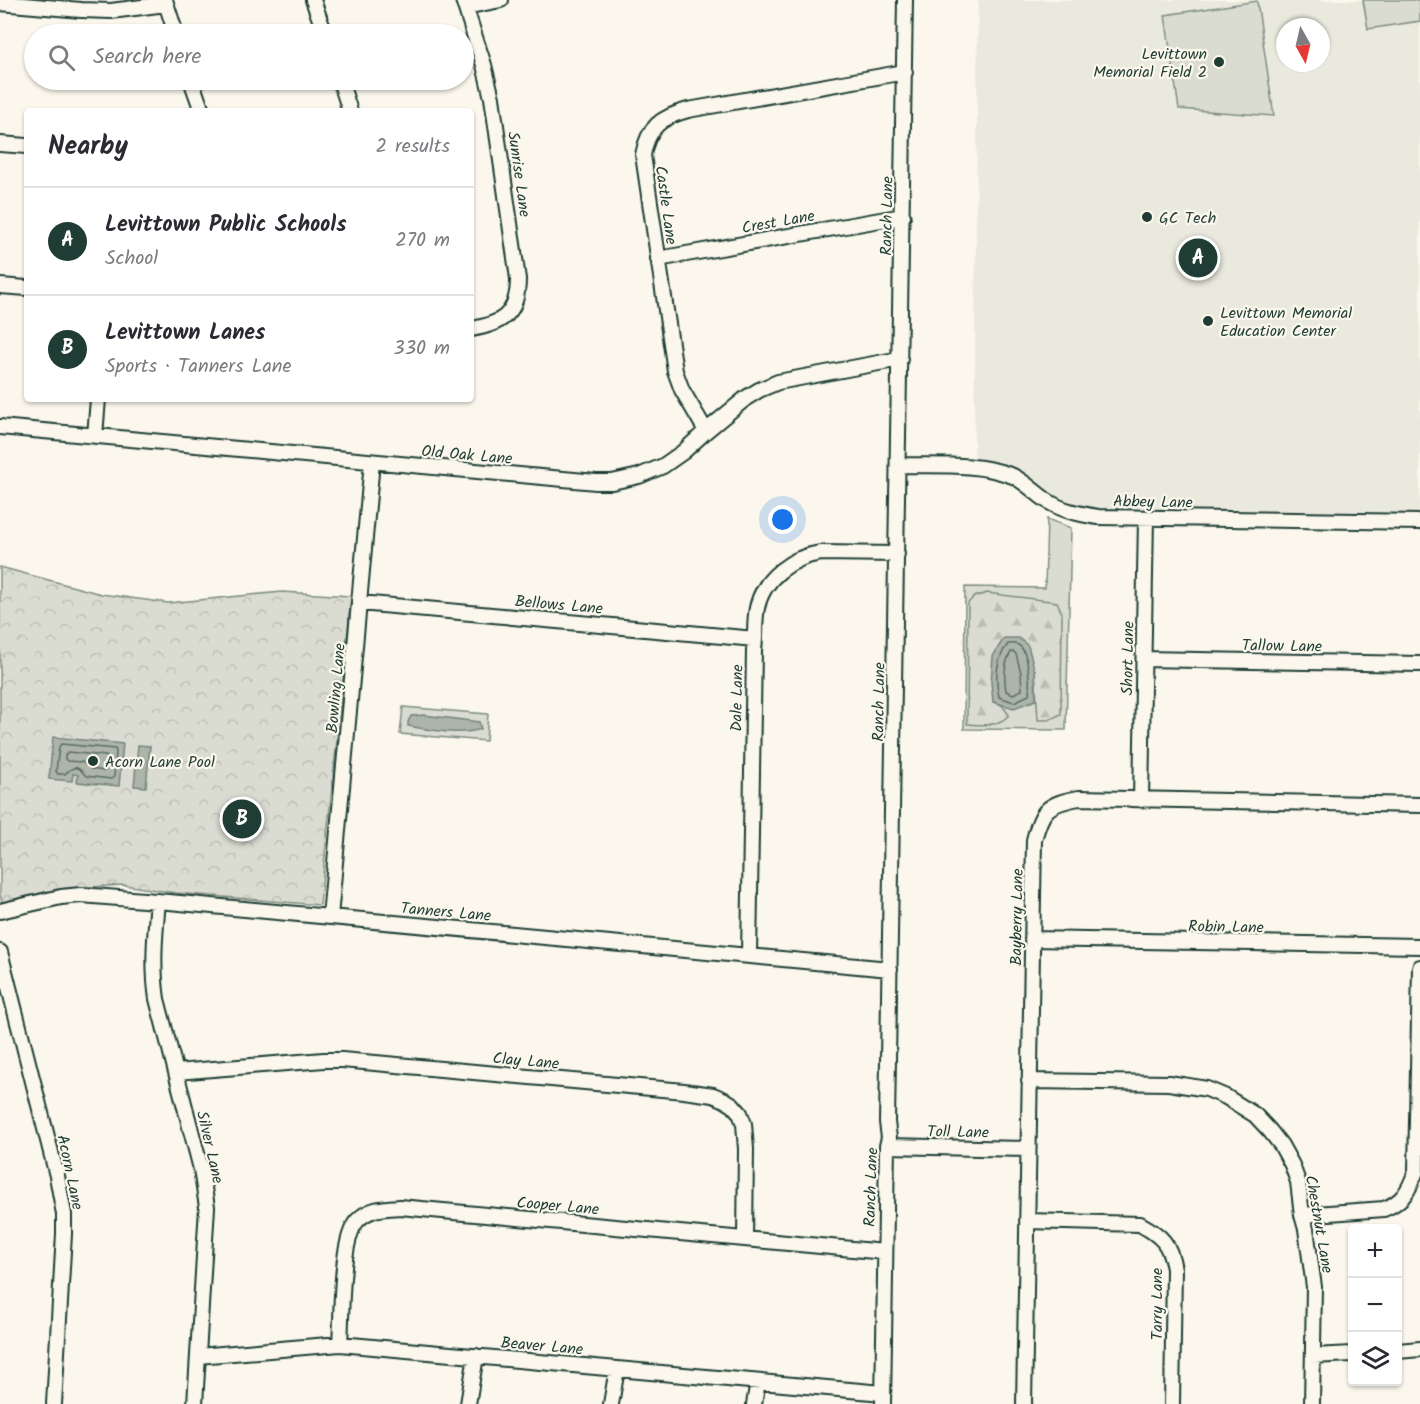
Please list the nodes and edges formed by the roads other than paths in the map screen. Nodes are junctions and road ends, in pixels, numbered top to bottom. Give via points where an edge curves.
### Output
1 (313, 0) edge
2 (501, 0) edge
3 (906, 0) edge
4 (165, 2) edge
5 (0, 3) edge
6 (464, 3) edge
7 (173, 24) edge
8 (321, 24) edge
9 (471, 24) edge
10 (474, 34) edge
11 (905, 72) junction
12 (195, 90) edge
13 (343, 90) edge
14 (201, 108) edge
15 (349, 108) edge
16 (0, 144) edge
17 (24, 146) edge
18 (903, 216) junction
19 (658, 259) junction
20 (0, 286) edge
21 (24, 288) edge
22 (474, 328) edge
23 (900, 359) junction
24 (98, 402) edge
25 (0, 427) edge
26 (706, 431) junction
27 (95, 436) junction
28 (372, 462) junction
29 (899, 465) junction
30 (1146, 518) junction
31 (1420, 522) edge
32 (897, 554) junction
33 (360, 603) junction
34 (755, 639) junction
35 (1144, 659) junction
36 (1420, 664) edge
37 (1141, 800) junction
38 (1420, 805) edge
39 (158, 901) junction
40 (0, 910) edge
41 (330, 917) junction
42 (1032, 939) junction
43 (1420, 946) edge
44 (0, 952) edge
45 (749, 955) junction
46 (1420, 967) edge
47 (890, 969) junction
48 (176, 1072) junction
49 (1029, 1081) junction
50 (887, 1146) junction
51 (1027, 1149) junction
52 (1302, 1215) junction
53 (1027, 1221) junction
54 (745, 1238) junction
55 (885, 1252) junction
56 (340, 1344) junction
57 (1420, 1349) edge
58 (1402, 1351) edge
59 (1348, 1354) edge
60 (198, 1356) junction
61 (476, 1356) junction
62 (1313, 1356) junction
63 (617, 1369) junction
64 (758, 1382) junction
65 (883, 1398) edge
66 (54, 1404) edge
67 (195, 1404) edge
68 (468, 1404) edge
69 (611, 1404) edge
70 (754, 1404) edge
71 (1024, 1404) edge
72 (1172, 1404) edge
73 (1312, 1404) edge

1 - 8 street
2 - 6 street
3 - 11 street, Ranch Lane
4 - 5 street via 111,11
4 - 7 street
6 - 9 street, Sunrise Lane
10 - 22 street, Sunrise Lane via 492,98 518,293 509,313 499,321
11 - 18 street, Ranch Lane
11 - 19 street, Castle Lane via 688,110 662,119 650,132 644,155
12 - 14 street
13 - 15 street
16 - 17 street
18 - 19 street, Crest Lane
18 - 23 street, Ranch Lane
19 - 26 street, Castle Lane via 675,370
20 - 21 street
23 - 26 street, Old Oak Lane via 778,382 746,398
23 - 29 street, Ranch Lane
24 - 27 street
25 - 27 street, Old Oak Lane
26 - 28 street, Old Oak Lane via 663,466 612,482
27 - 28 street, Old Oak Lane
28 - 33 street, Bowling Lane
29 - 30 street, Abbey Lane via 993,470 1015,477 1049,502 1073,513
29 - 32 street, Ranch Lane
30 - 31 street, Abbey Lane
30 - 35 street, Short Lane
32 - 34 street, Dale Lane via 821,553 792,562 775,575 762,594
32 - 47 street, Ranch Lane
33 - 34 street, Bellows Lane
33 - 41 street, Bowling Lane
34 - 45 street, Dale Lane
35 - 36 street, Tallow Lane
35 - 37 street, Short Lane
37 - 38 street, Bayberry Lane
37 - 42 street, Bayberry Lane via 1079,798 1059,802 1047,810 1034,840
39 - 40 street, Tanners Lane via 61,897
39 - 41 street, Tanners Lane
39 - 48 street, Silver Lane via 154,981
41 - 45 street, Tanners Lane
42 - 43 street, Robin Lane
42 - 49 street, Bayberry Lane
44 - 66 street, Acorn Lane via 64,1214
45 - 47 street, Tanners Lane
46 - 52 street via 1416,1170 1412,1183 1395,1205 1384,1209
47 - 50 street, Ranch Lane
48 - 54 street, Clay Lane via 342,1060 712,1095 733,1105 744,1124
48 - 60 street, Silver Lane via 207,1207
49 - 51 street, Bayberry Lane
49 - 52 street, Chestnut Lane via 1169,1083 1226,1096 1255,1115 1281,1145 1298,1182
50 - 51 street, Toll Lane
50 - 55 street, Ranch Lane
51 - 53 street, Bayberry Lane
52 - 62 street, Chestnut Lane via 1314,1287
53 - 71 street, Bayberry Lane
53 - 72 street, Tarry Lane via 1140,1224 1156,1233 1168,1248 1174,1269
54 - 55 street, Cooper Lane
54 - 56 street, Cooper Lane via 379,1208 357,1222 348,1239
55 - 65 street, Ranch Lane
56 - 60 street, Beaver Lane
56 - 61 street, Beaver Lane
57 - 58 street
59 - 62 street
60 - 67 street, Silver Lane
61 - 63 street, Beaver Lane
61 - 68 street
62 - 73 street, Chestnut Lane
63 - 64 street, Beaver Lane
63 - 69 street
64 - 65 street, Beaver Lane
64 - 70 street

